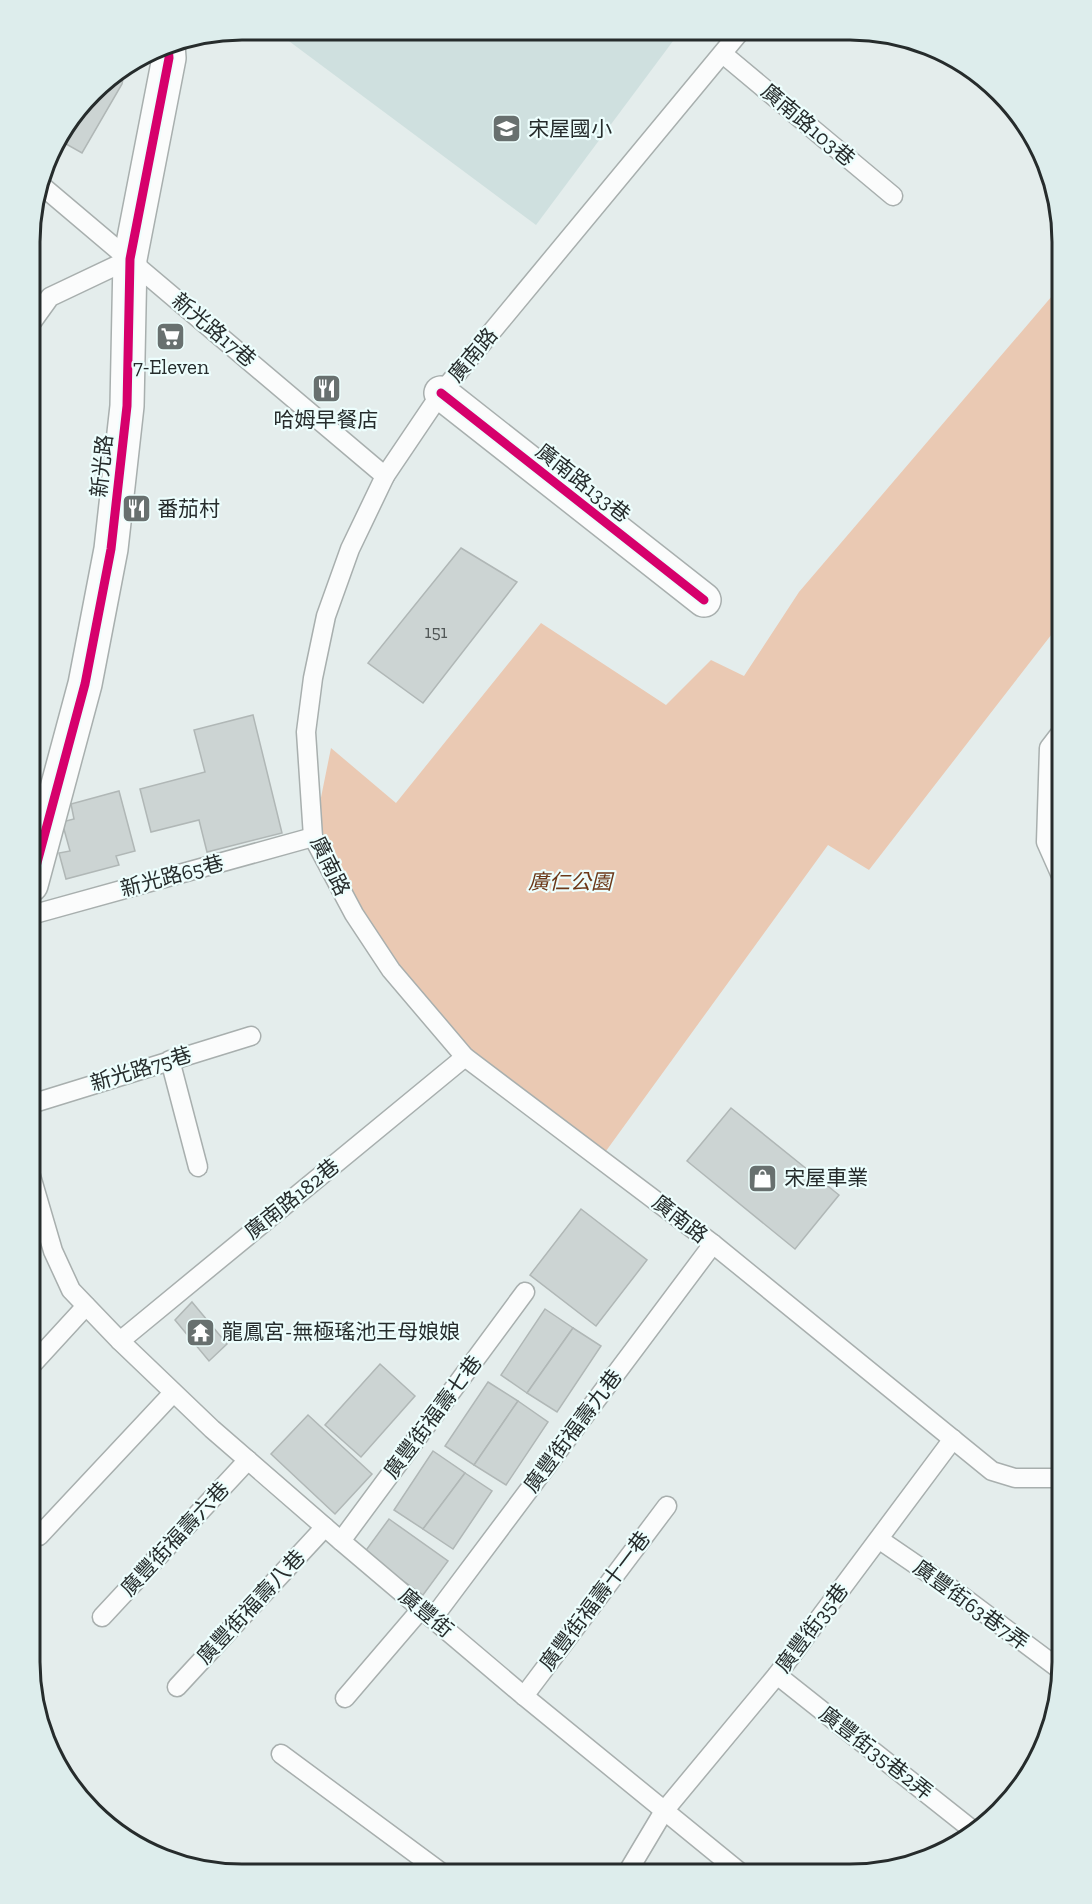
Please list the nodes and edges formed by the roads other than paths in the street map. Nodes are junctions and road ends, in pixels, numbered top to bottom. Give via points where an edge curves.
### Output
1 (734, 40) edge
2 (723, 54) junction
3 (169, 55) edge
4 (47, 190) edge
5 (893, 196) dead end
6 (130, 259) junction
7 (40, 311) edge
8 (441, 393) junction
9 (386, 476) junction
10 (704, 600) dead end
11 (1052, 745) edge
12 (313, 837) junction
13 (40, 852) edge
14 (1052, 855) edge
15 (40, 913) edge
16 (251, 1036) dead end
17 (465, 1057) junction
18 (170, 1060) junction
19 (40, 1101) edge
20 (198, 1167) dead end
21 (40, 1207) edge
22 (713, 1244) junction
23 (525, 1292) dead end
24 (86, 1306) junction
25 (120, 1341) junction
26 (40, 1356) edge
27 (173, 1393) junction
28 (953, 1439) junction
29 (248, 1460) junction
30 (1051, 1478) edge
31 (667, 1506) dead end
32 (325, 1527) junction
33 (40, 1535) edge
34 (880, 1540) junction
35 (341, 1541) junction
36 (427, 1613) junction
37 (102, 1617) dead end
38 (1051, 1663) edge
39 (777, 1675) junction
40 (177, 1687) dead end
41 (524, 1696) junction
42 (345, 1698) dead end
43 (281, 1754) dead end
44 (664, 1811) junction
45 (967, 1825) edge
46 (430, 1864) edge
47 (632, 1864) edge
48 (730, 1864) edge

1 - 2 lane, 廣南路
2 - 5 lane, 廣南路103巷
2 - 8 lane, 廣南路
3 - 6 street, 新光路
4 - 6 lane, 新光路17巷
6 - 7 lane via 50,297
6 - 9 lane, 新光路17巷
6 - 13 street, 新光路 via 127,406 111,549 85,684
8 - 9 lane, 廣南路
8 - 10 street, 廣南路133巷
9 - 12 lane, 廣南路 via 346,560 326,616 313,678 306,732
11 - 14 lane via 1046,842
12 - 15 lane, 新光路65巷
12 - 17 lane, 廣南路 via 354,914 391,969
16 - 18 lane, 新光路75巷
17 - 22 lane, 廣南路
17 - 25 lane, 廣南路182巷
18 - 19 lane, 新光路75巷
18 - 20 lane
21 - 24 lane, 廣豐街 via 53,1251 71,1290
22 - 28 lane, 廣南路
22 - 36 lane, 廣豐街福壽九巷
23 - 35 lane, 廣豐街福壽七巷
24 - 25 lane, 廣豐街
24 - 26 lane
25 - 27 lane, 廣豐街
27 - 29 lane, 廣豐街
27 - 33 lane
28 - 30 lane, 廣南路 via 992,1471 1015,1478
28 - 34 lane, 廣豐街35巷
29 - 32 lane, 廣豐街
29 - 37 lane, 廣豐街福壽六巷
31 - 41 lane, 廣豐街福壽十一巷
32 - 35 lane, 廣豐街
32 - 40 lane, 廣豐街福壽八巷
34 - 38 lane, 廣豐街63巷7弄
34 - 39 lane, 廣豐街35巷
35 - 36 lane, 廣豐街
36 - 41 lane, 廣豐街
36 - 42 lane, 廣豐街福壽九巷
39 - 44 lane, 廣豐街35巷
39 - 45 lane, 廣豐街35巷2弄
41 - 44 lane, 廣豐街
43 - 46 lane
44 - 47 lane, 廣豐街35巷
44 - 48 lane, 廣豐街

